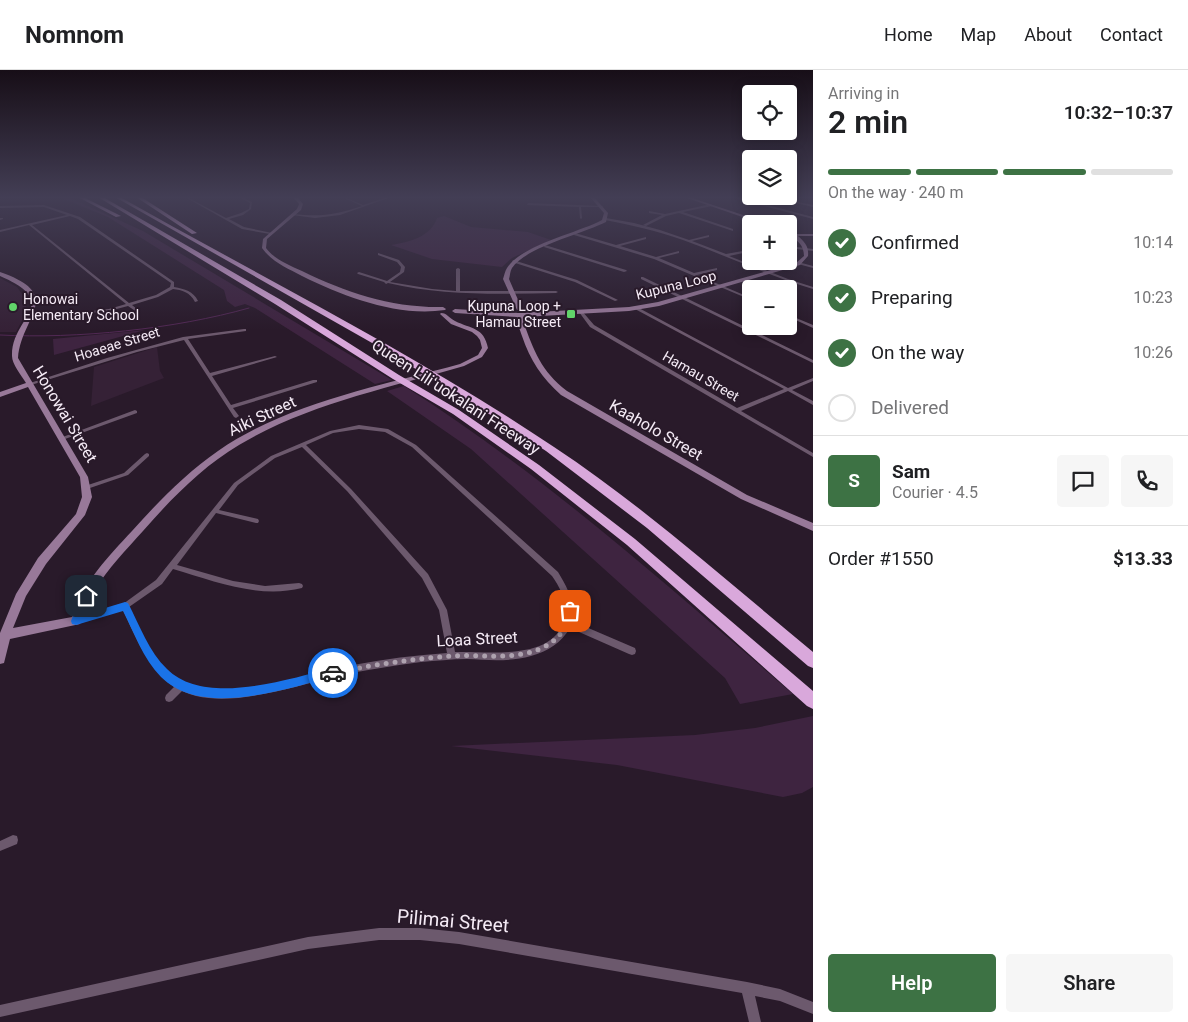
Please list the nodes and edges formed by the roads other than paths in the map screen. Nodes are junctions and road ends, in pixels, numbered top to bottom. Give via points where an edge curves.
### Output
1 (51, 241) edge
2 (114, 241) edge
3 (165, 241) edge
4 (175, 241) edge
5 (195, 241) edge
6 (206, 241) edge
7 (265, 241) edge
8 (556, 241) edge
9 (600, 241) edge
10 (633, 241) edge
11 (690, 241) edge
12 (799, 241) edge
13 (545, 246) junction
14 (616, 246) junction
15 (797, 248) edge
16 (810, 250) edge
17 (678, 252) dead end
18 (742, 252) edge
19 (379, 254) dead end
20 (727, 256) junction
21 (655, 258) junction
22 (514, 261) junction
23 (799, 263) junction
24 (813, 267) edge
25 (458, 269) dead end
26 (716, 269) dead end
27 (625, 271) dead end
28 (770, 273) junction
29 (0, 274) edge
30 (359, 274) dead end
31 (695, 274) junction
32 (254, 275) junction
33 (642, 278) dead end
34 (386, 283) junction
35 (248, 285) junction
36 (722, 286) junction
37 (172, 288) junction
38 (813, 288) edge
39 (556, 292) dead end
40 (458, 293) junction
41 (510, 294) junction
42 (742, 295) edge
43 (681, 298) junction
44 (616, 300) dead end
45 (196, 301) dead end
46 (129, 304) junction
47 (636, 308) junction
48 (137, 311) dead end
49 (581, 312) junction
50 (517, 313) junction
51 (448, 314) junction
52 (31, 319) junction
53 (797, 320) edge
54 (813, 327) edge
55 (244, 330) dead end
56 (185, 338) junction
57 (275, 357) dead end
58 (813, 362) edge
59 (209, 374) junction
60 (813, 379) edge
61 (315, 381) dead end
62 (29, 384) junction
63 (787, 390) junction
64 (0, 395) edge
65 (813, 404) edge
66 (230, 407) junction
67 (738, 410) junction
68 (135, 412) dead end
69 (236, 416) dead end
70 (63, 438) junction
71 (302, 444) junction
72 (147, 455) dead end
73 (813, 455) edge
74 (87, 487) junction
75 (216, 510) junction
76 (256, 520) dead end
77 (813, 527) edge
78 (172, 566) junction
79 (299, 586) dead end
80 (125, 606) junction
81 (76, 621) junction
82 (567, 623) junction
83 (2, 635) edge
84 (632, 651) dead end
85 (452, 656) junction
86 (0, 659) edge
87 (813, 660) edge
88 (181, 686) junction
89 (168, 698) dead end
90 (813, 701) edge
91 (13, 840) dead end
92 (0, 846) edge
93 (747, 988) junction
94 (813, 1008) edge
95 (0, 1011) edge
96 (755, 1022) edge

1 - 46 street
2 - 37 street via 166,277 173,283
3 - 35 highway
4 - 35 highway, Queen Liliʻuokalani Freeway
5 - 32 highway, Queen Liliʻuokalani Freeway
6 - 32 highway
7 - 51 street, Kupuna Loop via 264,248 277,261 330,287 358,298
8 - 13 street
9 - 14 street
10 - 14 street
11 - 20 street
12 - 16 street
13 - 22 street
13 - 27 street
14 - 21 street
15 - 16 street
16 - 23 street
17 - 21 street
18 - 20 street
19 - 34 street via 398,261 403,267 402,272
20 - 28 street
21 - 31 street
22 - 41 street, Kaaholo Street via 506,274
22 - 44 street via 576,281
23 - 24 street
23 - 28 street, Kupuna Loop
25 - 40 street
26 - 31 street
28 - 36 street, Kupuna Loop
28 - 38 street
29 - 52 street, Honowai Street via 19,282 30,292 34,306
30 - 34 street
31 - 36 street
32 - 87 highway, Queen Liliʻuokalani Freeway via 441,380 551,450 636,512
33 - 43 street
34 - 40 street
35 - 90 highway, Queen Liliʻuokalani Freeway via 456,412 535,467 631,542
36 - 42 street
36 - 43 street, Kupuna Loop
37 - 45 street via 187,291
37 - 46 street
39 - 41 street
40 - 41 street
41 - 50 street, Kaaholo Street
43 - 47 street, Kupuna Loop
43 - 58 street
46 - 48 street
46 - 52 street via 101,311
47 - 49 street, Kupuna Loop
47 - 63 street
49 - 50 street, Kupuna Loop
49 - 67 street, Hamau Street via 592,326
50 - 51 street, Kupuna Loop
50 - 77 street, Kaaholo Street via 540,370 564,392 744,497
51 - 81 street, Aiki Street via 482,337 485,348 480,356 462,365 290,417 235,444 174,490 93,583
52 - 62 street, Honowai Street via 18,341 15,358
53 - 54 street
55 - 56 street, Hoaeae Street
56 - 59 street
56 - 62 street, Hoaeae Street
57 - 59 street
59 - 66 street
60 - 63 street
61 - 66 street
62 - 64 street, Hoaeae Street
62 - 70 street, Honowai Street
63 - 65 street
63 - 67 street
66 - 69 street
67 - 73 street, Hamau Street
68 - 70 street
70 - 74 street, Honowai Street
71 - 75 street via 250,472
71 - 82 street via 332,432 374,425 398,435 555,574 568,597 570,611
71 - 85 street via 349,490 425,576 444,610
72 - 74 street via 126,474
74 - 83 street, Honowai Street via 80,515 31,577
75 - 76 street
75 - 78 street
78 - 79 street via 233,584 264,589
78 - 80 street via 159,582
80 - 81 street
80 - 88 street, Loaa Street via 150,656
81 - 83 street
82 - 84 street
82 - 85 street, Loaa Street via 563,633 554,641 531,652
83 - 86 street, Honowai Street
85 - 88 street, Loaa Street via 359,668 227,695
88 - 89 street
91 - 92 street
93 - 94 street, Pilimai Street via 780,994
93 - 95 street, Pilimai Street via 487,942 420,934 379,934 308,943
93 - 96 street

